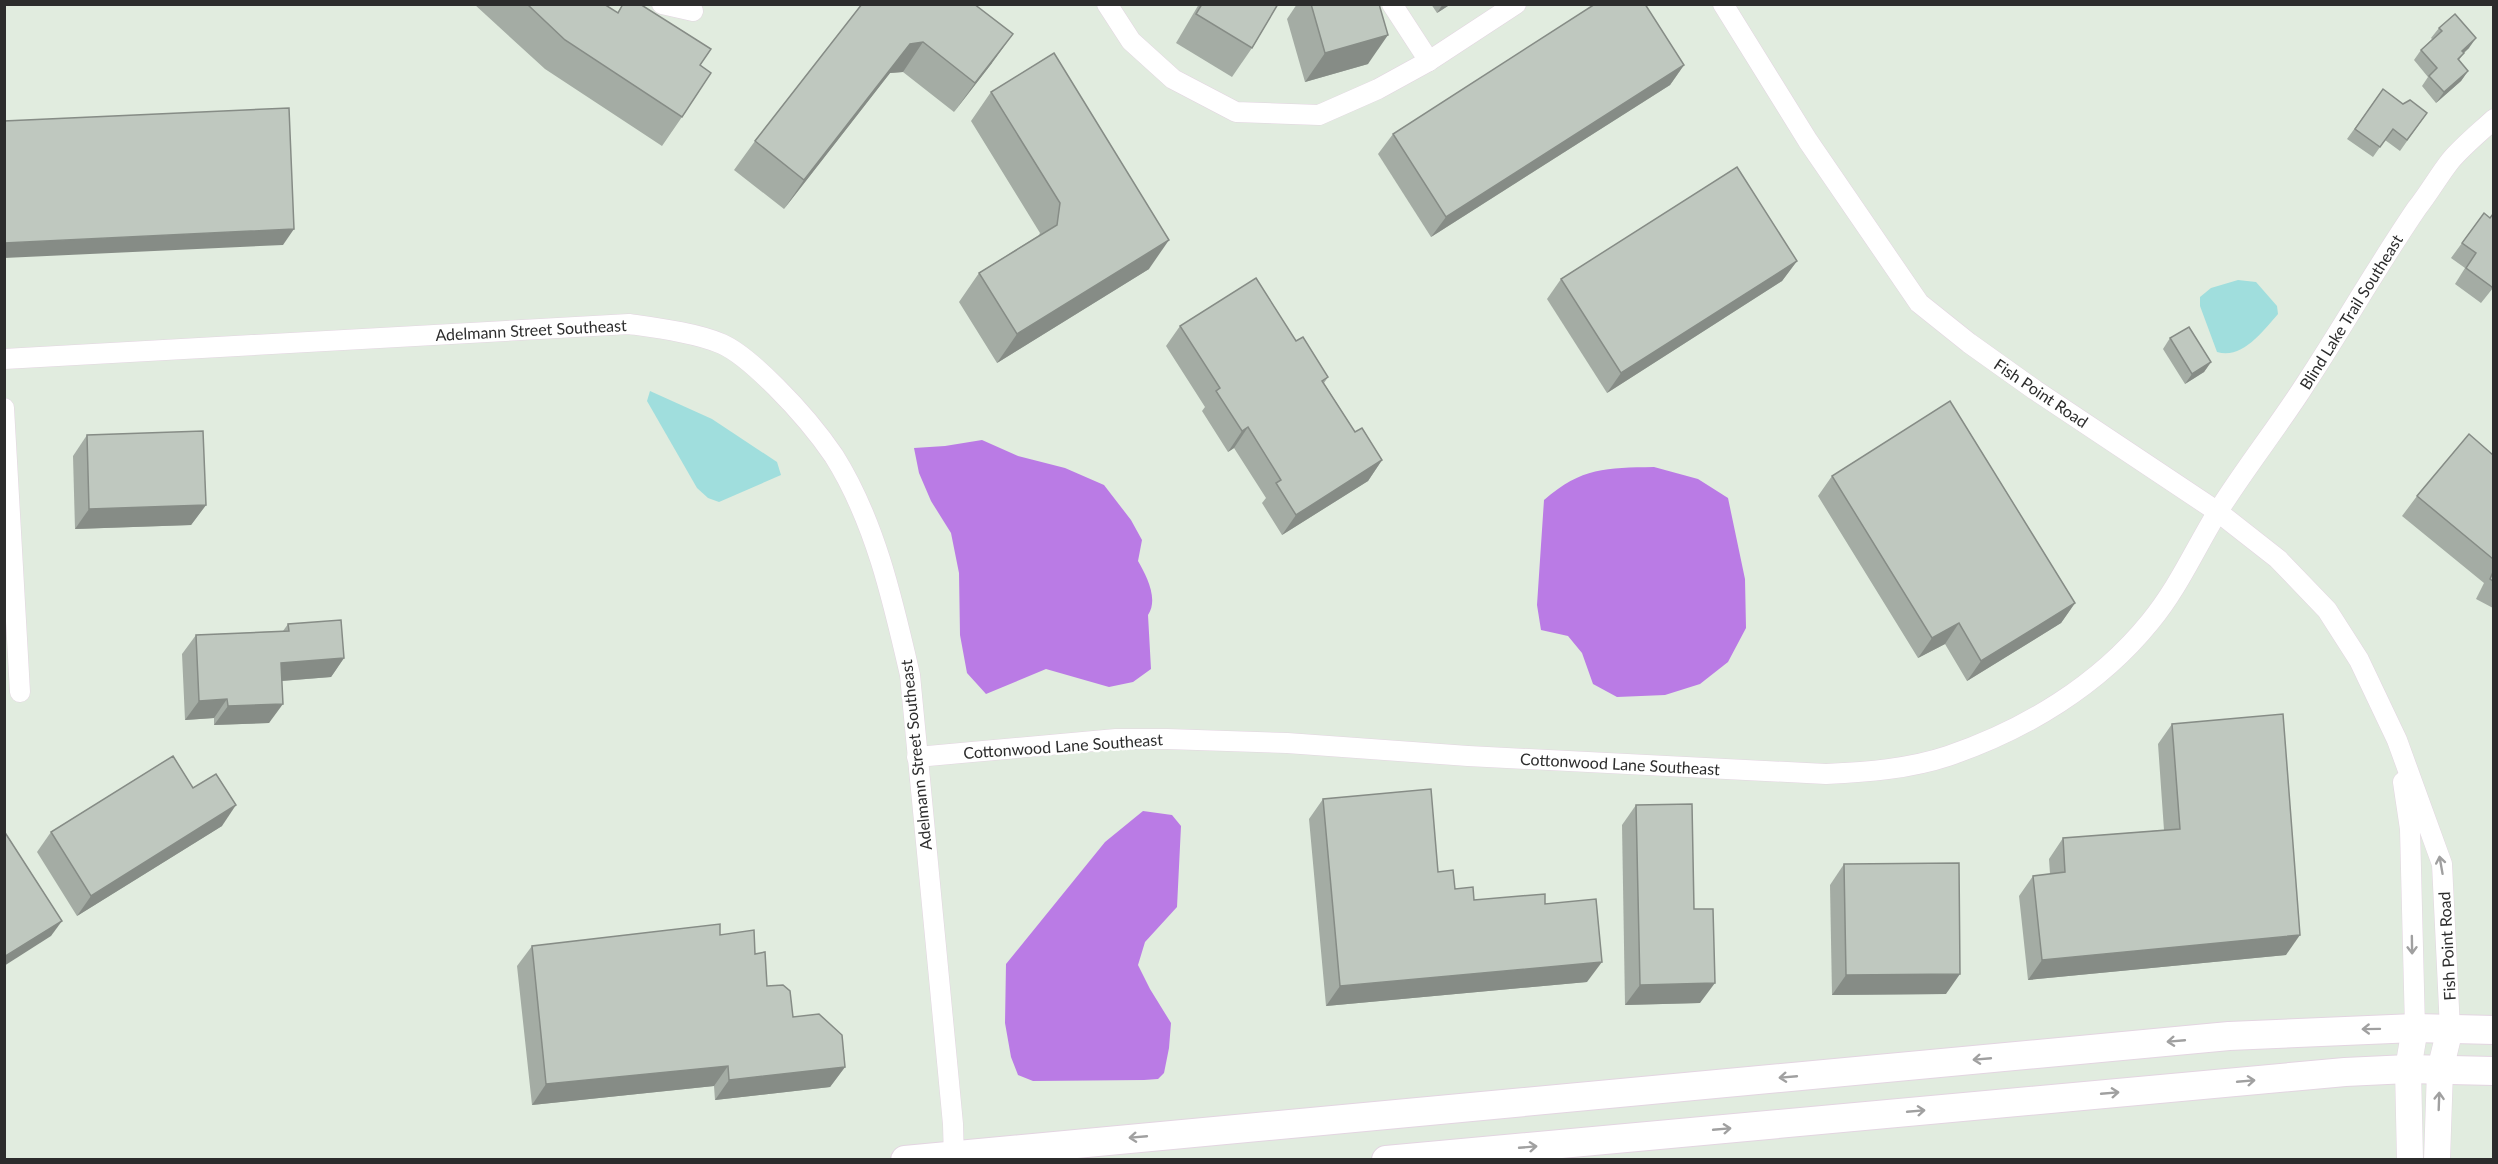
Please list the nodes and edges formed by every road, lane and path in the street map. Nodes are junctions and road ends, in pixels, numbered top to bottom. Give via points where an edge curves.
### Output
1 (662, 4) edge
2 (1107, 4) edge
3 (1392, 4) edge
4 (1516, 4) edge
5 (1723, 4) edge
6 (693, 11) dead end
7 (1430, 61) junction
8 (2493, 119) edge
9 (4, 359) edge
10 (4, 408) edge
11 (2218, 512) junction
12 (20, 692) dead end
13 (2397, 740) junction
14 (917, 757) junction
15 (2415, 1028) junction
16 (2450, 1029) junction
17 (2493, 1030) edge
18 (2408, 1069) junction
19 (2440, 1070) junction
20 (2493, 1071) edge
21 (954, 1157) edge
22 (905, 1160) edge
23 (1386, 1160) edge
24 (2410, 1160) edge
25 (2438, 1160) edge

1 - 6 street
2 - 7 street via 1131,41 1173,79 1236,112 1319,115
3 - 7 street
4 - 7 street
5 - 11 street, Fish Point Road via 1808,141 1919,303 2025,383
8 - 11 street, Blind Lake Trail Southeast via 2451,160
9 - 14 street, Adelmann Street Southeast via 629,324 723,344 761,373 803,414 835,457 859,503 895,611 910,675
10 - 12 street
11 - 13 street, Fish Point Road via 2278,559 2327,610 2359,660
11 - 14 street, Cottonwood Lane Southeast via 2177,585 2151,622 2120,655 2036,718 1947,756 1914,764 1826,774 1167,739 1116,739
13 -> 15 street, Fish Point Road via 2410,829
16 -> 13 street, Fish Point Road via 2442,864
14 - 21 street, Adelmann Street Southeast
15 - 16 main road
15 - 18 street, Fish Point Road
15 -> 21 main road via 2229,1036
16 - 17 main road
16 - 19 street, Fish Point Road
18 - 19 main road
23 -> 18 main road
18 - 24 street, Fish Point Road
19 - 20 main road
25 -> 19 street, Fish Point Road
21 - 22 main road

